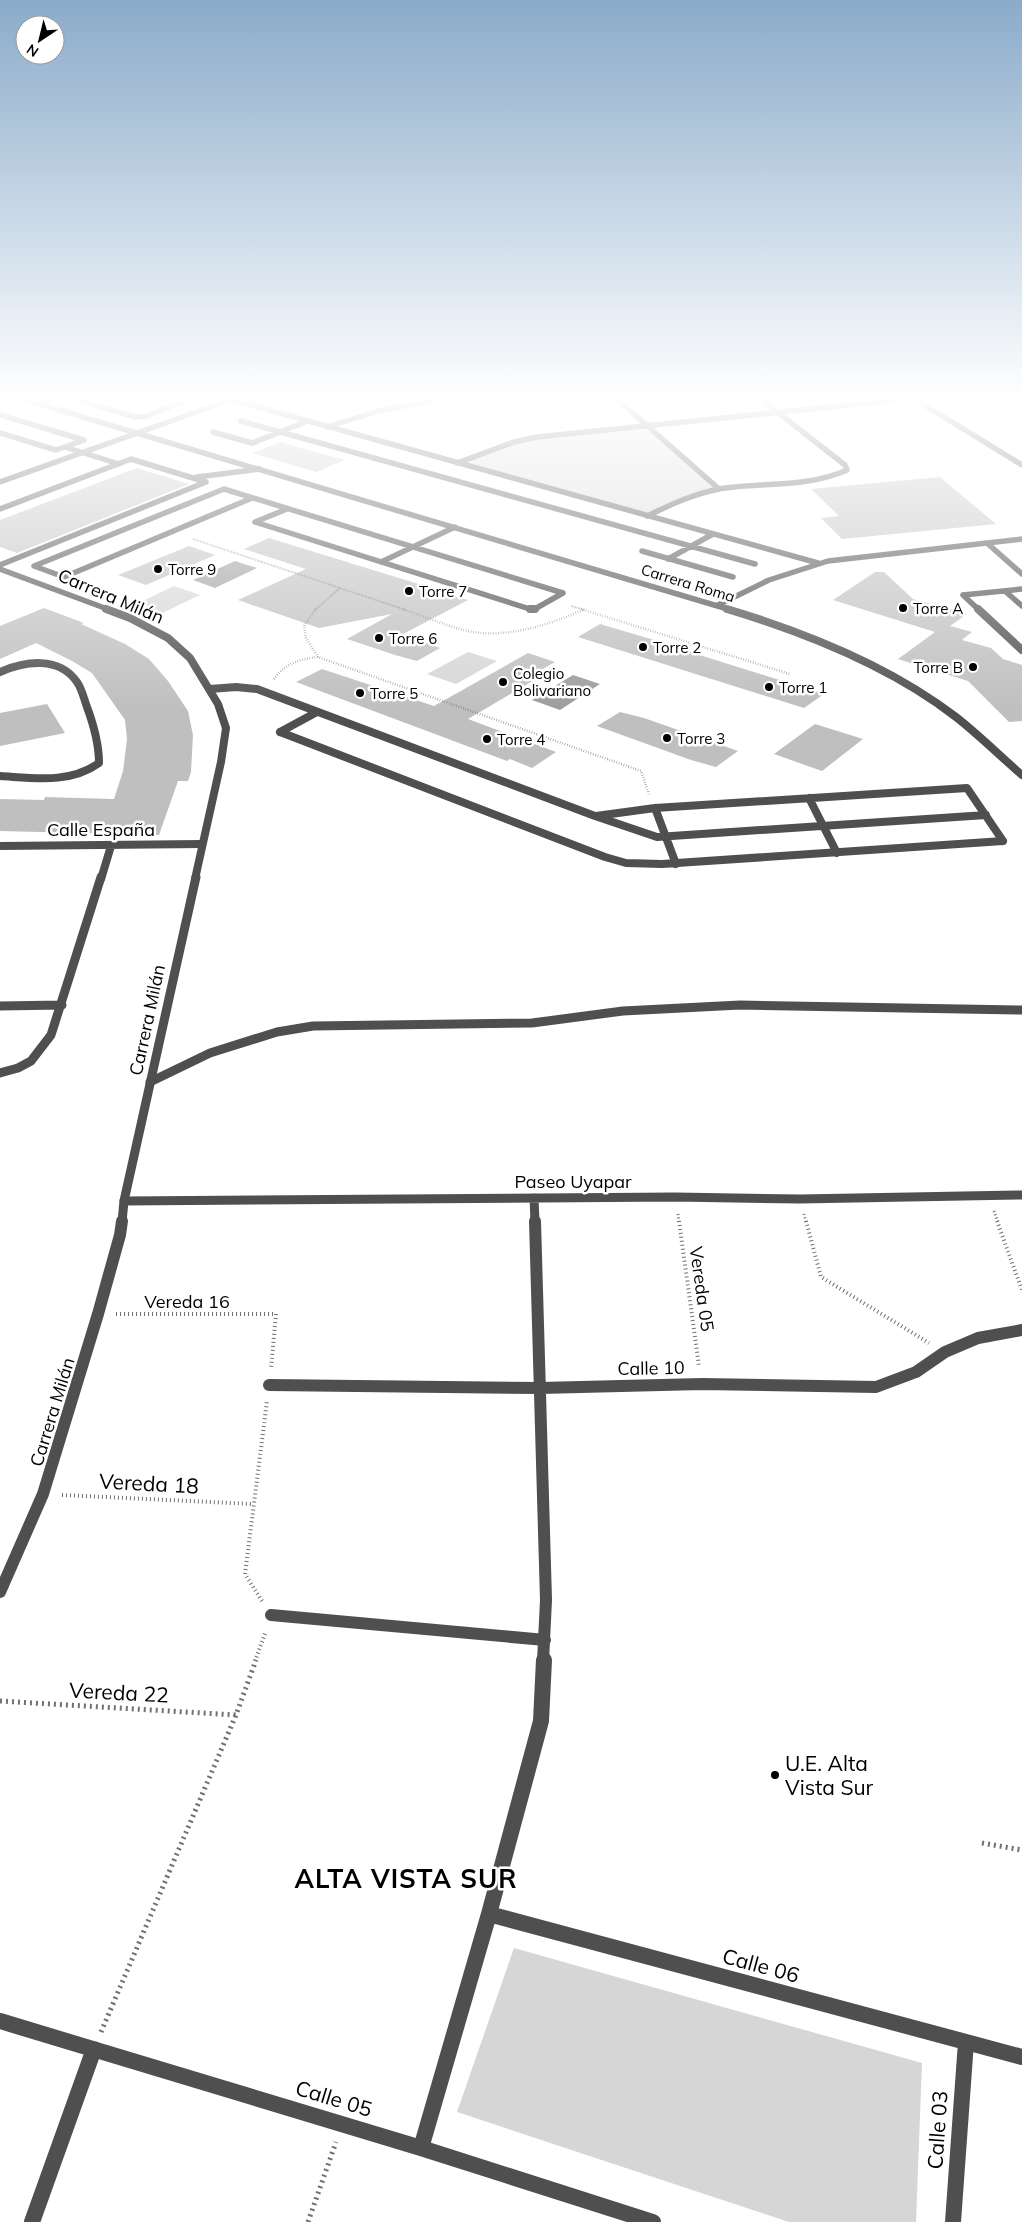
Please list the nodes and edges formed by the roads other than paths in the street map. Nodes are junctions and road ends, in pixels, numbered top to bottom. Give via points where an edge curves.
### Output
1 (152, 504) edge
2 (188, 504) edge
3 (238, 504) edge
4 (272, 504) edge
5 (377, 504) edge
6 (538, 504) edge
7 (603, 504) edge
8 (672, 504) edge
9 (287, 508) junction
10 (647, 516) junction
11 (455, 527) junction
12 (713, 534) junction
13 (1022, 540) edge
14 (987, 543) junction
15 (691, 546) junction
16 (412, 547) junction
17 (642, 552) dead end
18 (0, 557) edge
19 (668, 559) junction
20 (10, 561) junction
21 (381, 562) junction
22 (818, 563) junction
23 (755, 564) dead end
24 (0, 565) edge
25 (0, 569) edge
26 (1022, 574) edge
27 (733, 577) dead end
28 (1022, 589) edge
29 (1005, 591) junction
30 (718, 605) junction
31 (1022, 606) edge
32 (1022, 650) edge
33 (0, 672) edge
34 (210, 690) junction
35 (317, 712) junction
36 (1022, 775) edge
37 (0, 776) edge
38 (809, 798) junction
39 (655, 808) junction
40 (986, 815) junction
41 (595, 816) junction
42 (823, 826) junction
43 (666, 836) junction
44 (202, 844) junction
45 (0, 846) edge
46 (111, 846) junction
47 (837, 853) junction
48 (676, 864) junction
49 (62, 1005) junction
50 (0, 1006) edge
51 (1022, 1010) edge
52 (0, 1073) edge
53 (150, 1082) junction
54 (1022, 1195) edge
55 (534, 1198) junction
56 (124, 1202) junction
57 (1022, 1330) edge
58 (269, 1385) road end
59 (540, 1388) junction
60 (0, 1592) edge
61 (271, 1615) road end
62 (545, 1640) junction
63 (490, 1914) junction
64 (0, 2021) edge
65 (966, 2042) junction
66 (94, 2049) junction
67 (1022, 2057) edge
68 (421, 2148) junction
69 (32, 2222) edge
70 (653, 2222) edge
71 (953, 2222) edge

1 - 20 street
2 - 3 street via 34,566 64,577
4 - 9 street
5 - 11 street, Carrera Roma
6 - 15 street
7 - 10 street
8 - 10 street
9 - 16 street
9 - 21 street via 255,522
10 - 12 street
11 - 16 street
11 - 30 street, Carrera Roma
12 - 15 street
12 - 22 street
13 - 14 street
14 - 22 street
14 - 26 street
15 - 19 street
15 - 23 street
16 - 21 street
16 - 21 street via 563,593 533,610
17 - 19 street
18 - 20 street
19 - 27 street
20 - 24 street
22 - 30 street via 769,580
25 - 34 street, Carrera Milán via 130,618 168,638 190,658
28 - 29 street
29 - 31 street
29 - 32 street via 963,595
30 - 36 street, Carrera Roma via 832,647 898,680 956,717
33 - 37 street via 12,666 37,662 62,667 70,674 78,683 98,737 99,762 89,770 65,776
34 - 35 street via 243,687 266,692
34 - 44 street, Carrera Milán via 226,728
35 - 41 street
35 - 48 street via 280,732 616,861
38 - 39 street
38 - 40 street via 967,788
38 - 42 street
39 - 41 street
39 - 43 street
40 - 42 street
40 - 47 street via 1003,841
41 - 43 street via 645,834
42 - 43 street
42 - 47 street
43 - 48 street
44 - 46 street, Calle España
44 - 53 street, Carrera Milán
45 - 46 street, Calle España
46 - 49 street
47 - 48 street
49 - 50 street
49 - 52 street via 40,1054 24,1065
51 - 53 street via 740,1006 623,1011 532,1023 313,1026 277,1032 210,1053
53 - 56 street, Carrera Milán
54 - 55 street, Paseo Uyapar via 800,1199
55 - 56 street, Paseo Uyapar
55 - 59 street
56 - 60 street, Carrera Milán via 120,1235 43,1494
57 - 59 street, Calle 10 via 978,1338 944,1352 916,1372 876,1387 702,1384
58 - 59 street, Calle 10
59 - 62 street
61 - 62 street
62 - 63 street via 541,1722
63 - 65 street, Calle 06
63 - 68 street
64 - 66 street, Calle 05
65 - 67 street, Calle 06
65 - 71 street, Calle 03
66 - 68 street, Calle 05
66 - 69 street
68 - 70 street, Calle 05

